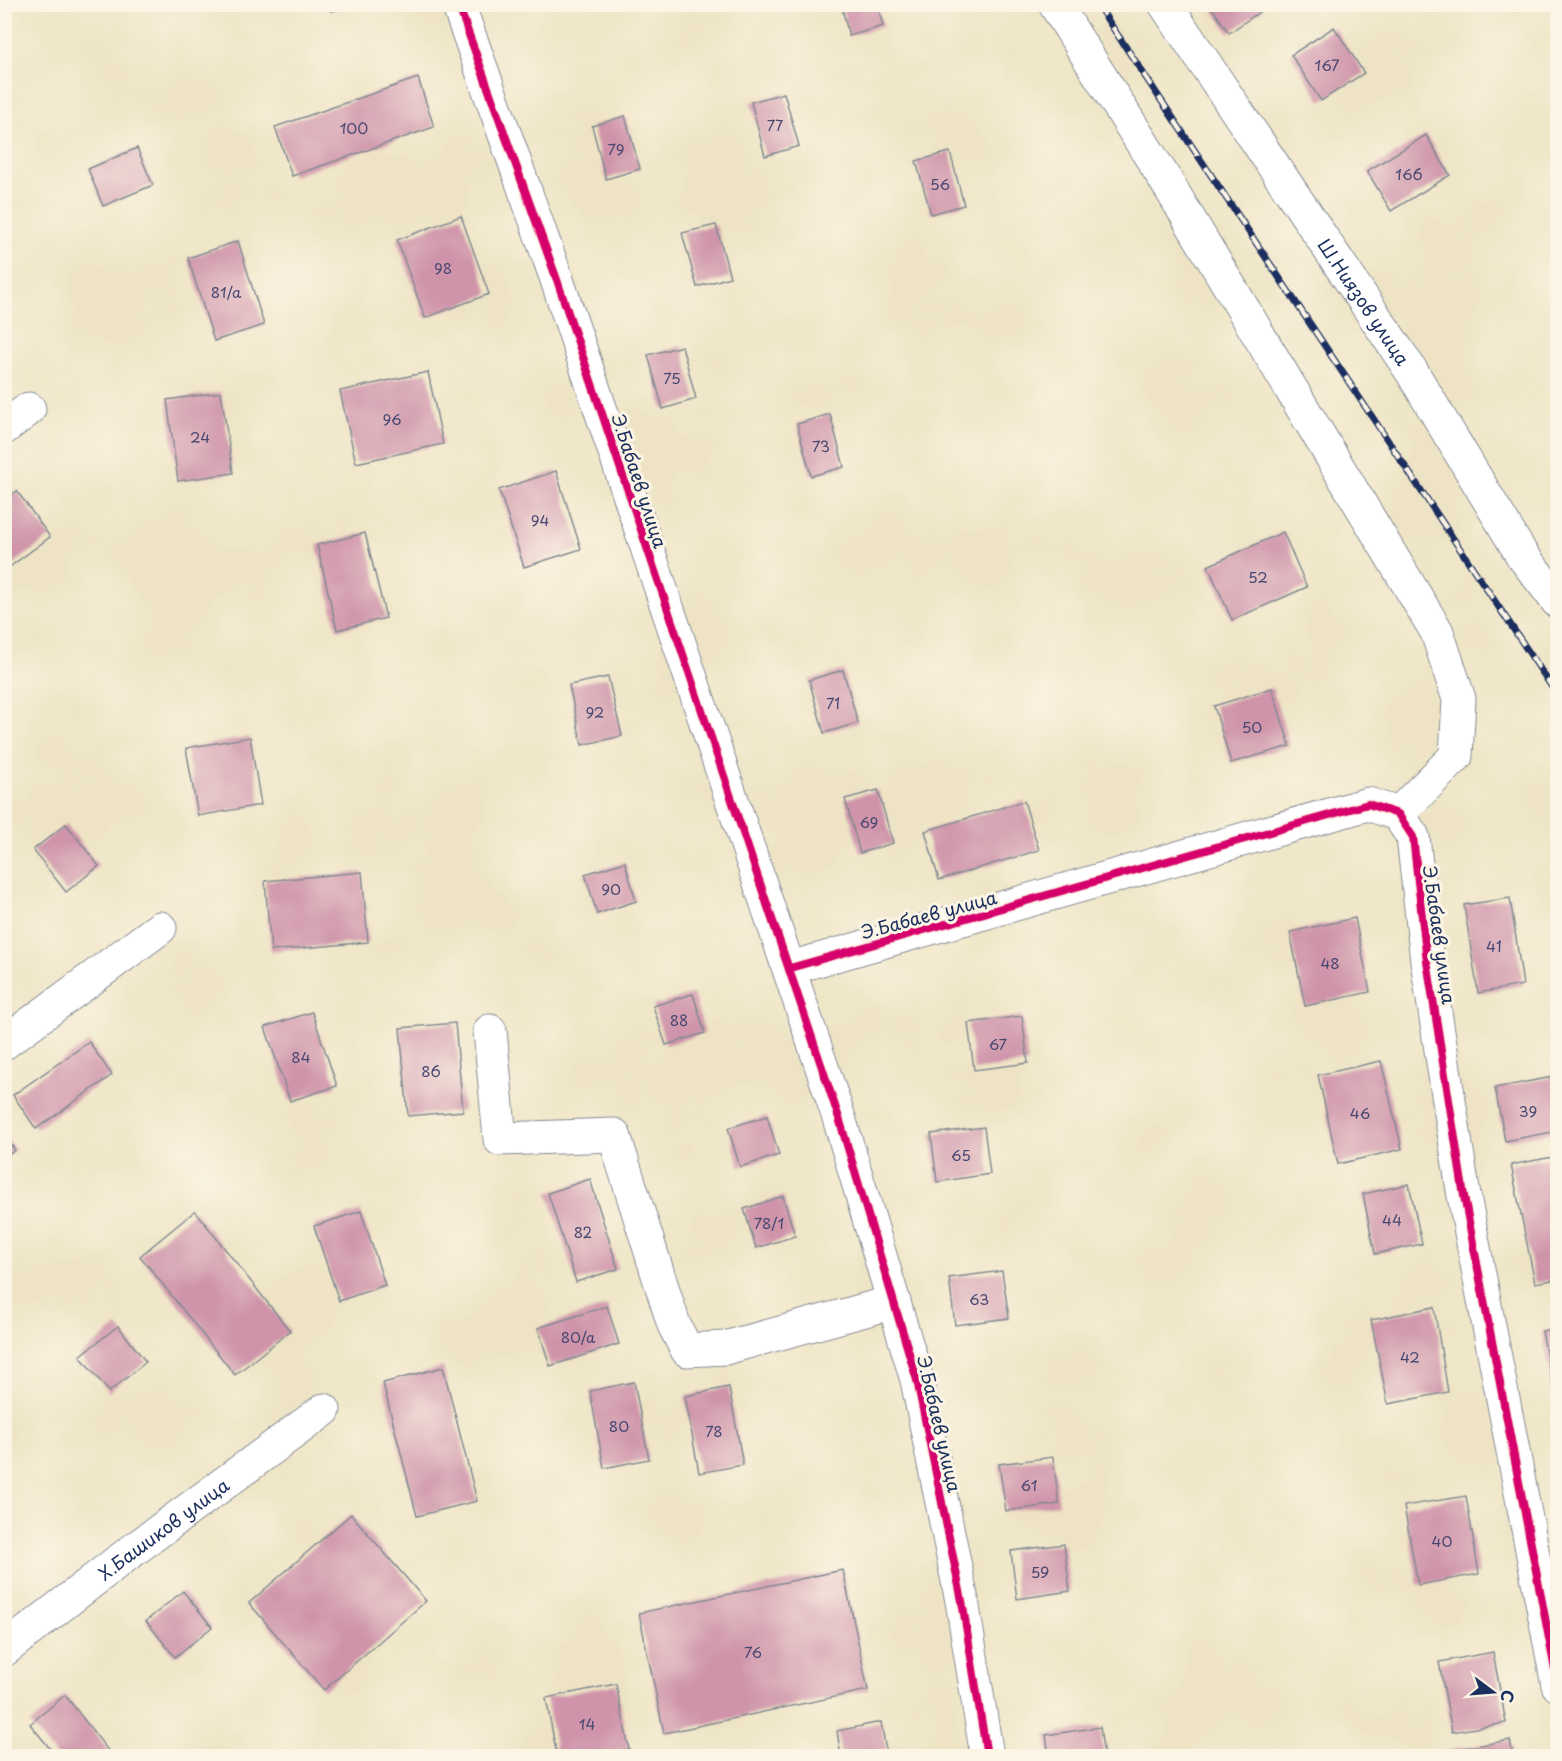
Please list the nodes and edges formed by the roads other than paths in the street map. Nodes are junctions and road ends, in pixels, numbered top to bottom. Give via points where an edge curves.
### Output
1 (458, 4) edge
2 (1055, 4) edge
3 (1165, 4) edge
4 (1557, 602) edge
5 (1398, 814) junction
6 (160, 928) dead end
7 (790, 968) junction
8 (490, 1031) dead end
9 (4, 1043) edge
10 (894, 1302) junction
11 (324, 1410) dead end
12 (4, 1650) edge
13 (1557, 1685) edge
14 (987, 1756) edge

1 - 7 street, Э.Бабаев улица via 556,277
2 - 5 street via 1437,632 1459,699 1456,756
3 - 4 street, Ш.Ниязов улица via 1413,372 1522,555
5 - 7 street, Э.Бабаев улица via 1368,804
5 - 13 street, Э.Бабаев улица via 1413,837 1427,961 1464,1196
6 - 9 street
7 - 10 street, Э.Бабаев улица
8 - 10 street via 500,1139 614,1135 674,1325 687,1350 725,1348
10 - 14 street, Э.Бабаев улица via 917,1380 962,1601
11 - 12 street, Х.Башиков улица

